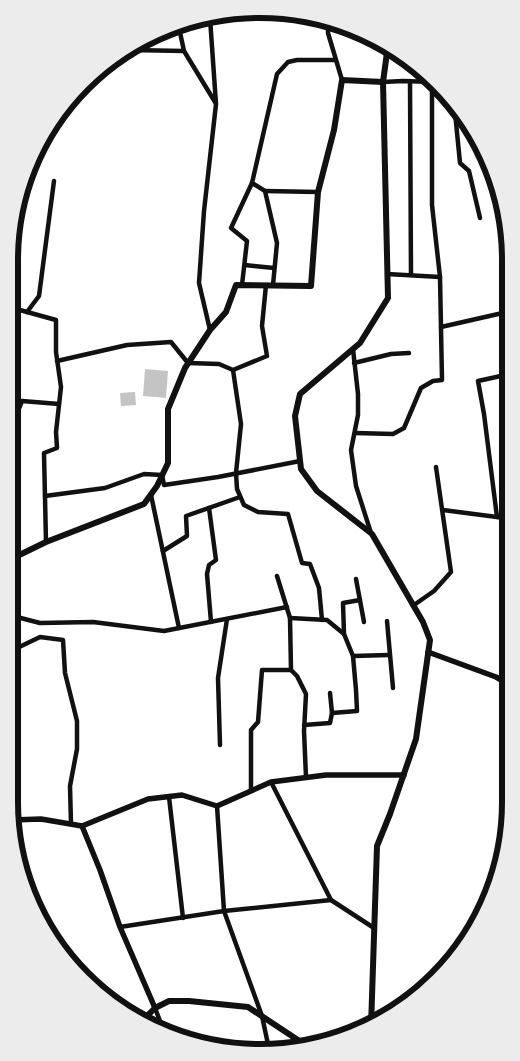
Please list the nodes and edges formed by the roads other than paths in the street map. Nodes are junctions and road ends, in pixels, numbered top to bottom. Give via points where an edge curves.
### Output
1 (210, 23) edge
2 (328, 27) edge
3 (180, 31) edge
4 (139, 50) edge
5 (184, 51) junction
6 (387, 53) edge
7 (336, 60) junction
8 (342, 80) junction
9 (410, 81) junction
10 (383, 82) junction
11 (424, 82) edge
12 (433, 91) edge
13 (216, 104) junction
14 (455, 116) edge
15 (54, 181) dead end
16 (252, 183) junction
17 (265, 191) junction
18 (318, 192) junction
19 (480, 218) dead end
20 (245, 265) junction
21 (274, 268) junction
22 (387, 274) junction
23 (411, 275) junction
24 (440, 277) junction
25 (242, 285) junction
26 (269, 285) junction
27 (18, 310) edge
28 (27, 312) junction
29 (502, 313) edge
30 (441, 327) junction
31 (210, 330) junction
32 (353, 349) junction
33 (409, 353) dead end
34 (57, 361) junction
35 (188, 363) junction
36 (354, 363) junction
37 (233, 370) junction
38 (502, 376) edge
39 (59, 404) junction
40 (18, 411) edge
41 (355, 433) junction
42 (300, 461) junction
43 (436, 468) dead end
44 (236, 473) junction
45 (162, 475) junction
46 (151, 494) junction
47 (45, 496) junction
48 (240, 497) junction
49 (209, 508) junction
50 (442, 510) junction
51 (498, 517) junction
52 (502, 518) edge
53 (372, 534) junction
54 (46, 542) junction
55 (163, 551) junction
56 (18, 556) edge
57 (277, 576) dead end
58 (356, 579) dead end
59 (360, 600) junction
60 (414, 605) junction
61 (287, 607) junction
62 (18, 617) edge
63 (290, 618) junction
64 (227, 620) junction
65 (322, 620) junction
66 (387, 621) dead end
67 (211, 622) junction
68 (364, 622) dead end
69 (179, 628) junction
70 (344, 634) junction
71 (18, 647) edge
72 (428, 652) junction
73 (390, 655) junction
74 (353, 656) junction
75 (290, 670) junction
76 (502, 680) edge
77 (393, 688) dead end
78 (330, 693) dead end
79 (332, 713) junction
80 (304, 725) junction
81 (220, 745) dead end
82 (404, 775) junction
83 (306, 778) junction
84 (271, 782) junction
85 (251, 790) junction
86 (169, 797) junction
87 (217, 806) junction
88 (18, 820) edge
89 (71, 824) junction
90 (82, 826) junction
91 (331, 900) junction
92 (224, 912) junction
93 (183, 918) junction
94 (120, 927) junction
95 (374, 928) junction
96 (155, 1008) junction
97 (148, 1015) edge
98 (262, 1016) junction
99 (371, 1016) edge
100 (160, 1021) edge
101 (298, 1040) edge
102 (269, 1043) edge

1 - 13 street
2 - 7 street
3 - 5 street
4 - 5 street
5 - 13 street
6 - 10 main road
7 - 8 street
7 - 16 street via 288,62 277,74
8 - 10 main road
8 - 18 main road via 334,130
9 - 10 street
9 - 11 street
9 - 23 street
10 - 22 main road
12 - 24 street via 432,205
13 - 31 street via 199,283
14 - 19 street via 460,163 469,171
15 - 28 street via 39,296
16 - 17 street
16 - 20 street via 230,228 248,241
17 - 18 street
17 - 21 street via 277,244
18 - 26 main road via 311,286
20 - 21 street
20 - 25 street
21 - 26 street
22 - 23 street
22 - 32 main road via 388,298
23 - 24 street
24 - 30 street
25 - 26 main road
25 - 31 main road via 236,285 226,312
26 - 37 street via 262,326 267,356
27 - 28 street
28 - 34 street via 56,320
29 - 30 street
30 - 41 street via 442,380 420,388 404,428 393,434
31 - 35 main road
32 - 36 street
32 - 42 main road via 300,394 295,416
33 - 36 street
34 - 35 street via 127,345 171,342
34 - 39 street via 61,388
35 - 37 street via 219,364
35 - 45 main road via 168,409 168,462
36 - 41 street via 358,394
37 - 44 street via 242,424
38 - 51 street via 478,382
39 - 40 street via 22,401
39 - 47 street via 57,448 44,453
41 - 53 street via 351,450 356,486
42 - 44 street
42 - 53 main road via 301,469 317,492
43 - 50 street
44 - 45 street via 164,485
44 - 48 street
45 - 46 main road
45 - 47 street via 144,474 105,488
46 - 54 main road via 144,504
46 - 55 street
47 - 54 street
48 - 49 street
48 - 65 street via 244,505 258,512 288,514 302,563 310,564 319,588
49 - 55 street via 186,516 187,536
49 - 67 street via 216,560 209,565 207,574
50 - 51 street
50 - 60 street via 451,572 434,591
51 - 52 street
53 - 60 main road
54 - 56 main road
55 - 69 street
57 - 61 street
58 - 59 street
59 - 68 street
59 - 70 street via 343,603
60 - 72 main road via 430,640
61 - 63 street
61 - 64 street
62 - 69 street via 40,623 93,622 164,631
63 - 65 street
63 - 75 street
64 - 67 street
64 - 81 street via 218,678
65 - 70 street via 327,620
66 - 73 street
67 - 69 street
70 - 74 street
71 - 89 street via 40,638 63,640 65,673 77,721 77,748 70,786
72 - 76 street
72 - 82 main road via 416,739
73 - 74 street
73 - 77 street
74 - 79 street via 357,711
75 - 80 street via 306,694
75 - 85 street via 262,670 258,722 251,730
78 - 79 street
79 - 80 street via 330,723
80 - 83 street
82 - 83 street
82 - 95 main road via 377,846
83 - 84 street
84 - 85 street
84 - 91 street
85 - 87 street
86 - 87 street via 182,795
86 - 90 street via 148,799
86 - 93 street
87 - 92 street
88 - 89 street via 42,819
89 - 90 street
90 - 94 street
91 - 92 street
91 - 95 street
92 - 93 street
92 - 98 street
93 - 94 street
94 - 96 street
95 - 99 main road
96 - 97 main road
96 - 98 main road via 169,1001 189,1001 248,1007
96 - 100 street
98 - 101 main road
98 - 102 street

